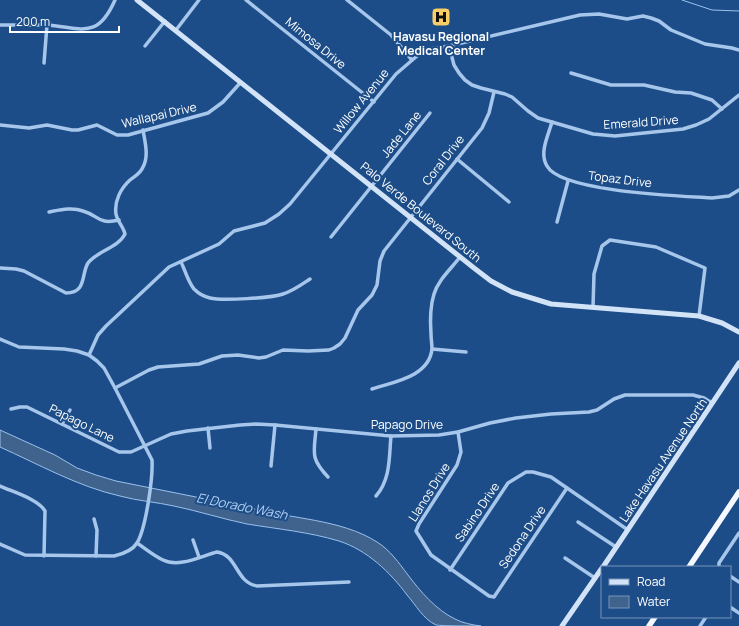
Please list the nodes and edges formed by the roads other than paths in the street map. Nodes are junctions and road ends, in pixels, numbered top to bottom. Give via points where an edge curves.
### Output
1 (115, 0) edge
2 (137, 0) edge
3 (199, 0) edge
4 (246, 0) edge
5 (347, 0) edge
6 (165, 21) junction
7 (0, 25) edge
8 (47, 25) junction
9 (176, 30) junction
10 (145, 46) dead end
11 (449, 46) junction
12 (739, 50) edge
13 (412, 60) junction
14 (44, 63) dead end
15 (571, 73) dead end
16 (241, 82) junction
17 (494, 92) junction
18 (739, 95) edge
19 (374, 102) junction
20 (722, 109) junction
21 (430, 113) dead end
22 (552, 122) junction
23 (0, 125) edge
24 (143, 130) junction
25 (331, 154) junction
26 (457, 159) junction
27 (568, 180) junction
28 (372, 186) junction
29 (739, 190) edge
30 (508, 202) dead end
31 (48, 212) dead end
32 (411, 218) junction
33 (119, 220) junction
34 (558, 222) dead end
35 (331, 237) dead end
36 (460, 257) junction
37 (181, 262) junction
38 (0, 268) edge
39 (310, 279) dead end
40 (593, 307) junction
41 (699, 316) junction
42 (739, 332) edge
43 (0, 340) edge
44 (432, 349) junction
45 (466, 352) dead end
46 (89, 355) junction
47 (739, 363) edge
48 (115, 388) junction
49 (372, 389) dead end
50 (712, 403) junction
51 (11, 409) dead end
52 (70, 410) dead end
53 (62, 424) junction
54 (275, 425) junction
55 (208, 428) junction
56 (316, 429) junction
57 (458, 432) junction
58 (391, 436) junction
59 (144, 445) junction
60 (210, 448) dead end
61 (271, 466) dead end
62 (328, 477) dead end
63 (0, 486) edge
64 (567, 488) junction
65 (739, 492) edge
66 (376, 496) dead end
67 (94, 519) dead end
68 (578, 522) dead end
69 (628, 530) junction
70 (739, 533) edge
71 (193, 540) dead end
72 (137, 543) junction
73 (0, 544) edge
74 (616, 547) junction
75 (44, 556) junction
76 (96, 556) junction
77 (199, 557) junction
78 (564, 558) dead end
79 (719, 565) edge
80 (603, 566) edge
81 (690, 566) edge
82 (601, 569) edge
83 (450, 570) junction
84 (595, 578) junction
85 (349, 582) dead end
86 (494, 597) joint
87 (562, 626) edge

1 - 8 street via 106,16 95,26 79,30
2 - 6 main road, Palo Verde Boulevard South
3 - 9 street
4 - 19 street, Mimosa Drive
5 - 13 street via 391,35
6 - 9 main road, Palo Verde Boulevard South
6 - 10 street
7 - 8 street
8 - 14 street
9 - 16 main road, Palo Verde Boulevard South
11 - 12 street, Willow Avenue via 590,14 627,19 643,16 659,21 671,30 705,44
11 - 13 street, Willow Avenue via 424,50
11 - 17 street, Emerald Drive via 454,65 465,80
13 - 19 street, Willow Avenue via 396,74
15 - 20 street via 611,85 644,85 691,93 712,100
16 - 24 street, Wallapai Drive via 223,102 208,113
16 - 25 main road, Palo Verde Boulevard South
17 - 22 street, Emerald Drive via 512,97 533,115
17 - 26 street, Coral Drive via 486,121
18 - 20 street, Emerald Drive
19 - 25 street, Willow Avenue
20 - 22 street, Emerald Drive via 709,119 683,129 615,136 593,134
21 - 28 street, Jade Lane
22 - 27 street, Topaz Drive via 543,151 544,161 552,173
23 - 24 street, Wallapai Drive via 29,128 47,125 78,130 97,125 123,135
24 - 33 street via 145,160 140,172 126,184 118,196 116,214
25 - 28 main road, Palo Verde Boulevard South
25 - 37 street, Willow Avenue via 279,214 265,222 234,231 219,244
26 - 30 street
26 - 32 street, Coral Drive
27 - 29 street, Topaz Drive via 600,188 712,198 729,196
27 - 34 street
28 - 32 main road, Palo Verde Boulevard South
28 - 35 street, Jade Lane
31 - 33 street via 83,210 104,222
32 - 36 main road, Palo Verde Boulevard South
32 - 48 street, Coral Drive via 384,251 377,285 372,295 353,317 345,338 334,348 283,350 259,358 222,356 199,364 158,367
33 - 38 street via 124,229 123,237 89,262 81,285 70,293 60,291 24,271
36 - 40 main road, Palo Verde Boulevard South via 491,281 512,292 551,304
36 - 44 street via 438,284 434,296 430,320
37 - 39 street via 194,289 212,299 282,295
37 - 46 street, Willow Avenue via 169,267 106,326 98,335
40 - 41 main road, Palo Verde Boulevard South
40 - 41 street via 594,274 602,246 610,240 656,247 705,268
41 - 42 main road, Palo Verde Boulevard South via 722,323
43 - 46 street via 19,347 64,349
44 - 45 street
44 - 49 street via 425,365 417,372
46 - 48 street via 104,368
47 - 50 main road, Lake Havasu Avenue North
48 - 59 street
50 - 57 street, Papago Drive via 694,395 625,395 589,412 516,418
50 - 69 main road, Lake Havasu Avenue North
51 - 53 street, Papago Lane via 27,407
52 - 53 street
53 - 59 street, Papago Lane via 119,452 131,452
54 - 55 street, Papago Drive
54 - 56 street, Papago Drive
54 - 61 street
55 - 59 street, Papago Drive via 171,434
55 - 60 street
56 - 58 street, Papago Drive
56 - 62 street via 314,459
57 - 58 street, Papago Drive
57 - 83 street, Llanos Drive via 461,445 460,459 416,532 431,555
58 - 66 street via 386,480
59 - 72 street via 152,460 153,472 142,532
63 - 75 street via 37,502 45,511
64 - 69 street, Sabino Drive
64 - 83 street, Sabino Drive via 551,477 533,472 526,472 512,480
64 - 86 street, Sedona Drive
65 - 81 highway
67 - 76 street via 97,530
68 - 74 street
69 - 74 main road, Lake Havasu Avenue North
70 - 79 street
71 - 77 street
72 - 76 street via 124,554
72 - 77 street via 170,563 177,564
73 - 75 street via 25,555
74 - 80 main road, Lake Havasu Avenue North
75 - 76 street
77 - 85 street via 217,552 224,554 232,561 244,580 257,586
78 - 84 street
82 - 84 main road, Lake Havasu Avenue North
83 - 86 street, Llanos Drive
84 - 87 main road, Lake Havasu Avenue North

